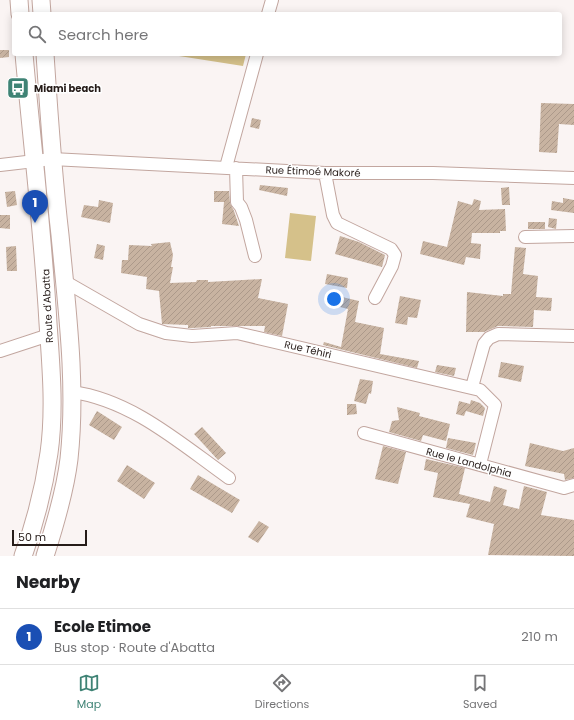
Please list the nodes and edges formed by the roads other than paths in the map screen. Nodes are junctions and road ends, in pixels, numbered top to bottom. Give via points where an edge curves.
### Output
1 (19, 0) edge
2 (41, 0) edge
3 (272, 0) edge
4 (20, 12) edge
5 (42, 12) edge
6 (269, 12) edge
7 (24, 56) edge
8 (45, 56) edge
9 (257, 56) edge
10 (52, 159) junction
11 (33, 160) junction
12 (0, 165) edge
13 (231, 168) junction
14 (325, 173) junction
15 (574, 178) edge
16 (574, 236) edge
17 (525, 237) dead end
18 (255, 256) dead end
19 (64, 281) junction
20 (375, 298) dead end
21 (49, 335) junction
22 (574, 336) edge
23 (0, 351) edge
24 (472, 388) junction
25 (72, 392) junction
26 (364, 433) dead end
27 (480, 464) junction
28 (229, 478) dead end
29 (574, 485) edge
30 (23, 556) edge
31 (44, 556) edge

1 - 4 street
2 - 5 street
3 - 6 street
7 - 11 street, Route d'Abatta
8 - 10 street, Route d'Abatta
9 - 13 street
10 - 11 street, Rue Étimoé Makoré
10 - 13 street, Rue Étimoé Makoré
10 - 19 street, Route d'Abatta
11 - 12 street, Rue Étimoé Makoré
11 - 21 street, Route d'Abatta
13 - 14 street, Rue Étimoé Makoré
13 - 18 street via 237,202 246,220
14 - 15 street, Rue Étimoé Makoré
14 - 20 street via 333,215 337,223 390,249 395,255
16 - 17 street
19 - 24 street, Rue Téhiri via 139,324 166,333 192,336 237,333
19 - 25 street, Route d'Abatta
21 - 23 street
21 - 30 street, Route d'Abatta via 52,410 49,452 33,528
22 - 24 street via 498,334 489,338 484,344
24 - 27 street, Rue Téhiri via 480,390 495,405
25 - 28 street via 92,394 123,407 160,429
25 - 31 street, Route d'Abatta via 69,461 61,500
26 - 27 street, Rue le Landolphia
27 - 29 street, Rue le Landolphia via 564,488

